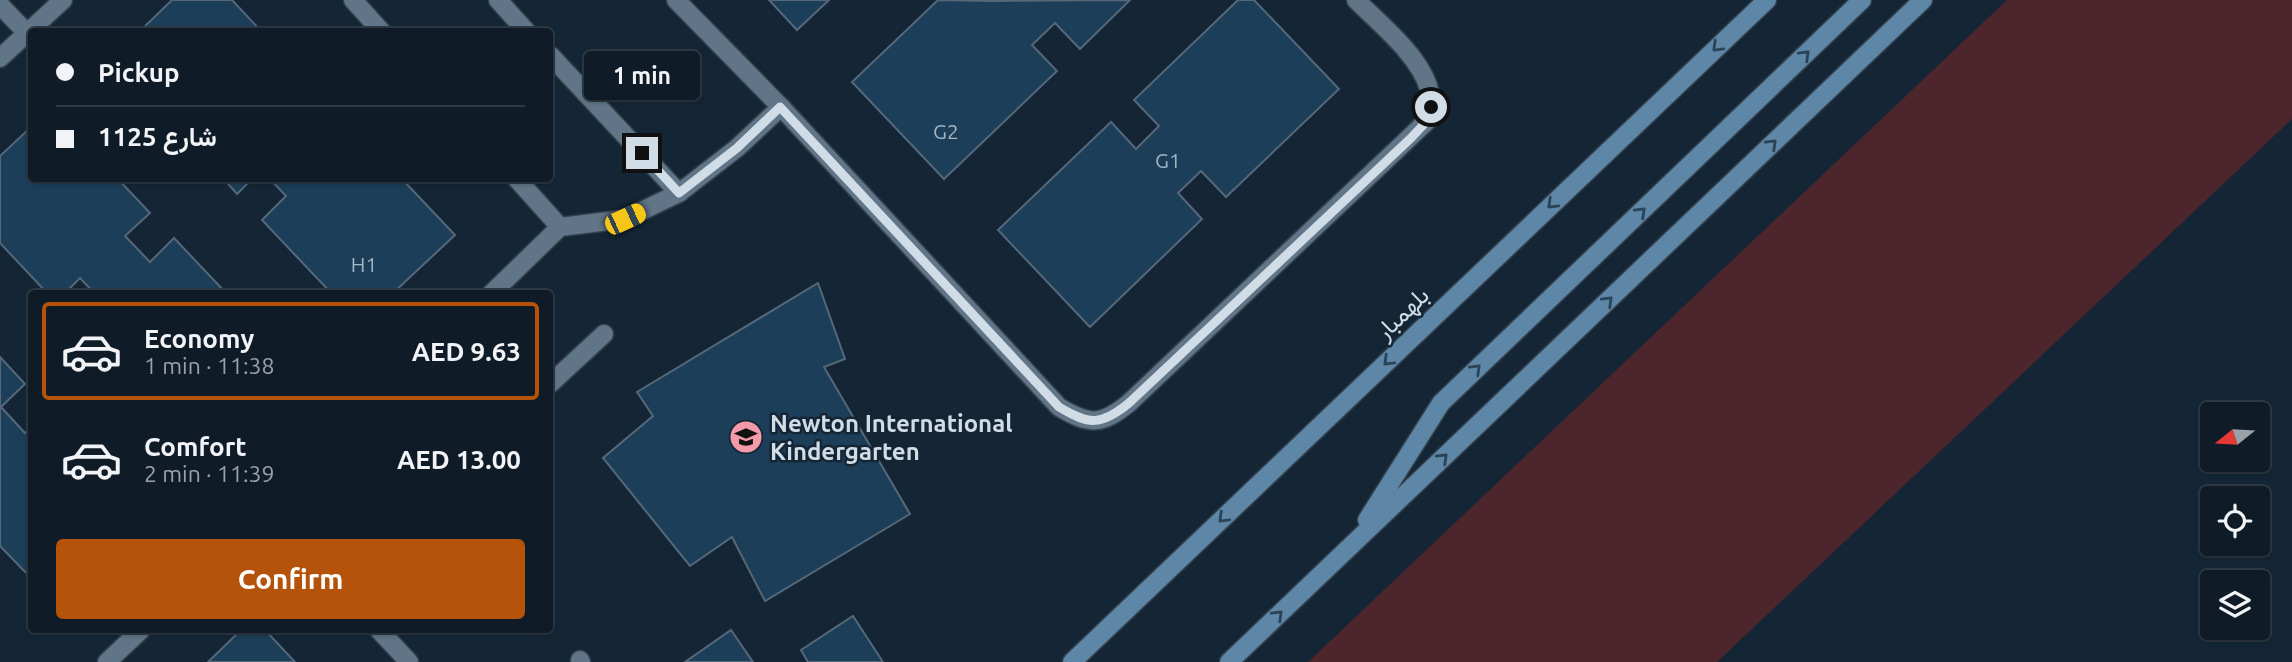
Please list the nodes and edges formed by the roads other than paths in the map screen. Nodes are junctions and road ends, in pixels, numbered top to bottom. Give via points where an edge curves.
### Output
1 (64, 0) edge
2 (353, 0) edge
3 (498, 0) edge
4 (676, 0) edge
5 (1356, 0) edge
6 (1761, 0) edge
7 (1767, 0) edge
8 (1862, 0) edge
9 (1923, 0) edge
10 (0, 5) edge
11 (33, 28) edge
12 (378, 28) edge
13 (523, 28) edge
14 (1736, 28) junction
15 (27, 33) joint
16 (0, 58) edge
17 (553, 58) edge
18 (780, 107) junction
19 (520, 182) edge
20 (679, 193) junction
21 (560, 227) junction
22 (495, 290) edge
23 (604, 334) dead end
24 (553, 380) edge
25 (1353, 544) junction
26 (138, 633) edge
27 (382, 633) edge
28 (107, 662) edge
29 (409, 662) edge
30 (1072, 662) edge
31 (1229, 662) edge

1 - 11 street
2 - 12 street
3 - 13 street
4 - 18 street
5 - 18 street via 1417,64 1430,90 1427,121 1129,403 1098,421 1079,419 1059,407
6 - 14 street
7 - 14 street, بلهمبار
25 -> 8 street via 1441,403
25 -> 9 street
10 - 15 street
14 -> 30 street, بلهمبار
15 - 16 street
17 - 20 street
18 - 20 street
19 - 21 street
20 - 21 street via 625,219
21 - 22 street
23 - 24 street
31 -> 25 street
26 - 28 street
27 - 29 street

